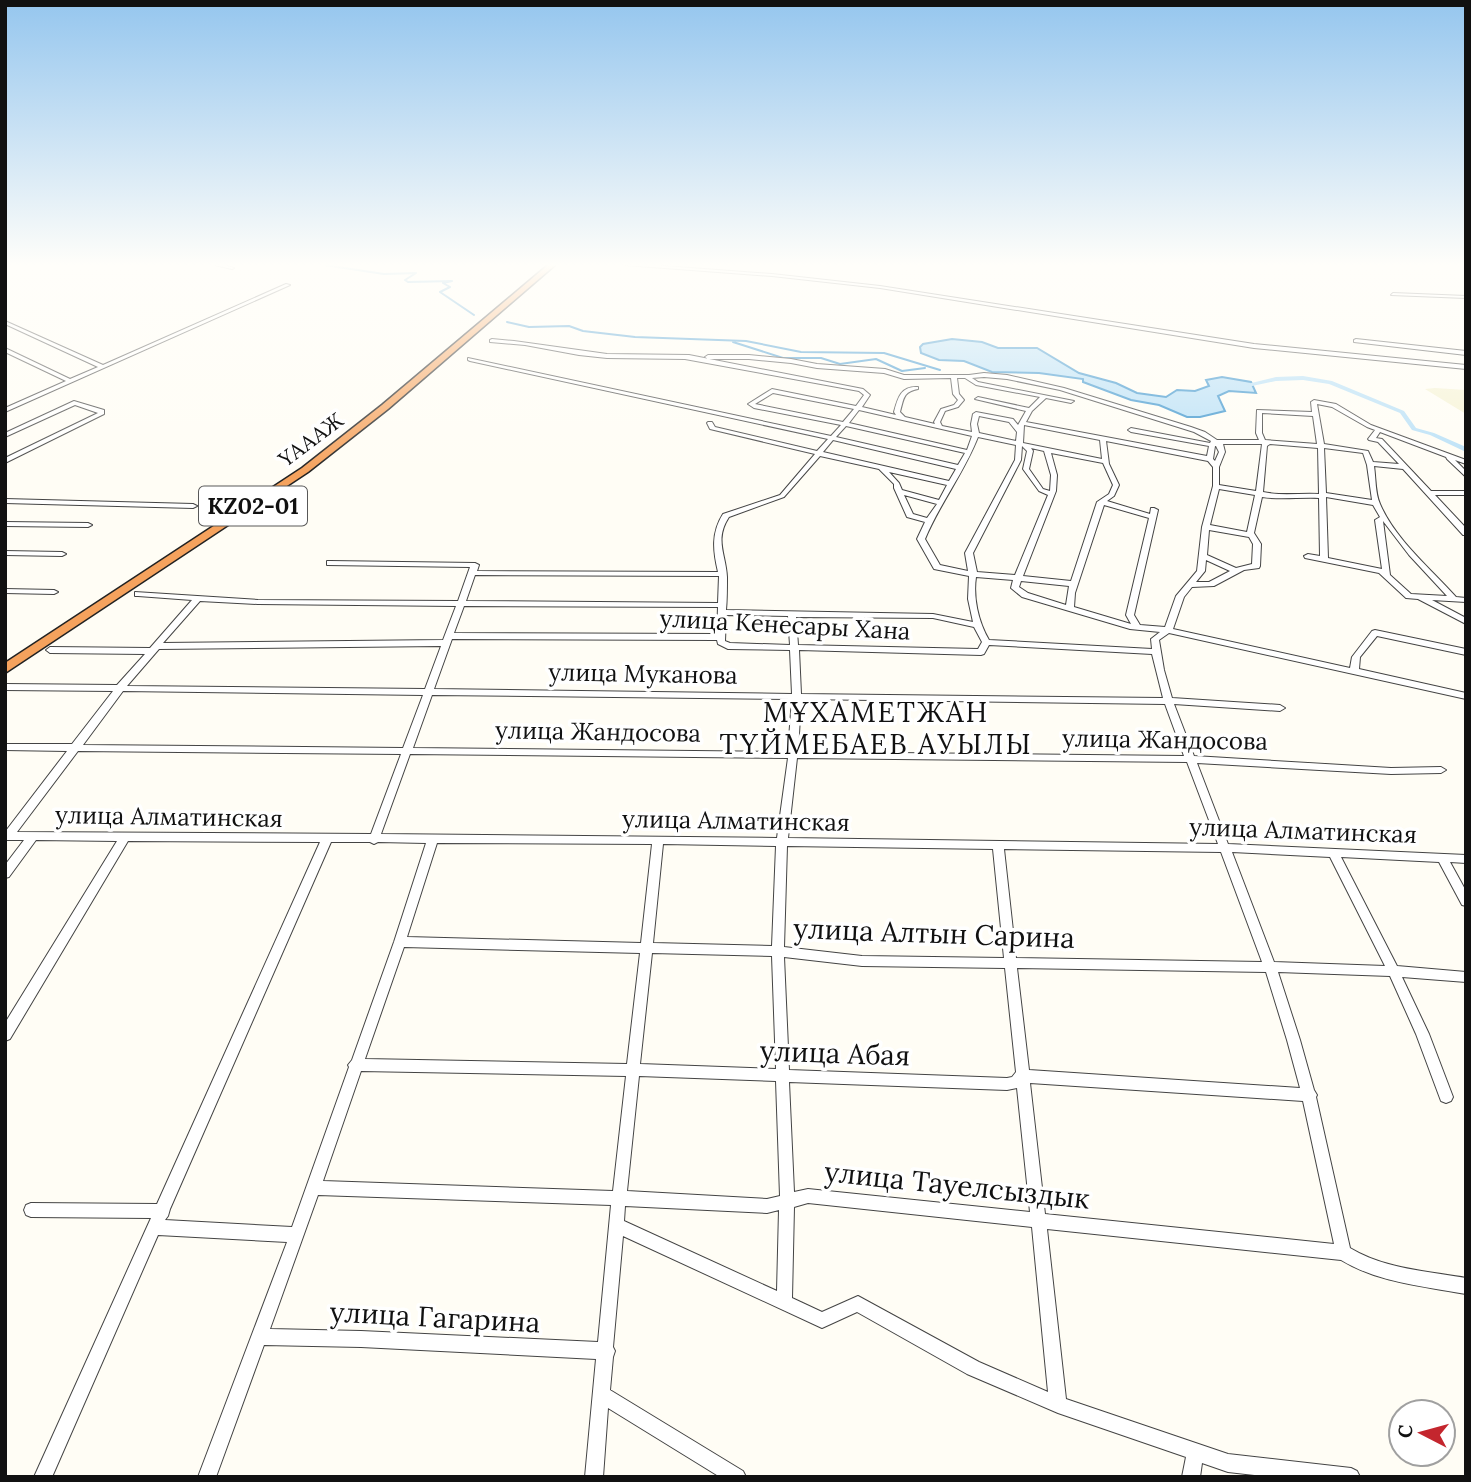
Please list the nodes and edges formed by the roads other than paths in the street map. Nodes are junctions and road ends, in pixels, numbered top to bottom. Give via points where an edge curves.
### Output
1 (31, 334) edge
2 (177, 334) edge
3 (466, 334) edge
4 (467, 334) edge
5 (1177, 334) edge
6 (1197, 334) edge
7 (492, 341) dead end
8 (1356, 341) dead end
9 (5, 350) edge
10 (1466, 353) edge
11 (17, 355) junction
12 (685, 357) junction
13 (5, 358) edge
14 (470, 359) dead end
15 (1466, 366) edge
16 (103, 367) junction
17 (967, 376) junction
18 (954, 378) junction
19 (70, 381) junction
20 (916, 388) dead end
21 (1045, 396) junction
22 (978, 399) dead end
23 (1071, 401) dead end
24 (858, 408) junction
25 (5, 410) edge
26 (1030, 410) junction
27 (1315, 414) junction
28 (904, 420) junction
29 (710, 423) dead end
30 (845, 424) junction
31 (940, 426) junction
32 (1131, 430) dead end
33 (1378, 430) junction
34 (976, 434) junction
35 (5, 435) edge
36 (1022, 436) junction
37 (832, 438) junction
38 (1103, 439) junction
39 (1371, 439) junction
40 (1267, 442) junction
41 (1215, 444) junction
42 (1384, 445) junction
43 (1321, 448) junction
44 (1046, 449) junction
45 (1362, 451) junction
46 (969, 452) junction
47 (819, 453) junction
48 (1452, 457) junction
49 (1210, 459) junction
50 (5, 461) edge
51 (1105, 462) junction
52 (1466, 462) edge
53 (1370, 464) junction
54 (1216, 467) junction
55 (1405, 467) junction
56 (881, 468) junction
57 (961, 468) junction
58 (1466, 475) edge
59 (951, 484) junction
60 (1216, 486) junction
61 (900, 492) junction
62 (1430, 493) junction
63 (1052, 494) junction
64 (1259, 494) junction
65 (1466, 494) edge
66 (1322, 495) junction
67 (5, 501) edge
68 (1101, 502) junction
69 (941, 503) junction
70 (1376, 503) junction
71 (193, 506) dead end
72 (1385, 517) junction
73 (929, 521) junction
74 (5, 524) edge
75 (88, 525) dead end
76 (1206, 527) junction
77 (1466, 533) edge
78 (1252, 535) junction
79 (5, 553) edge
80 (62, 554) dead end
81 (1203, 556) junction
82 (1308, 556) dead end
83 (1324, 560) junction
84 (330, 563) dead end
85 (1237, 571) junction
86 (472, 573) junction
87 (723, 574) junction
88 (1387, 574) junction
89 (973, 575) junction
90 (1018, 578) junction
91 (1074, 583) junction
92 (1189, 585) junction
93 (5, 592) edge
94 (54, 592) dead end
95 (138, 593) dead end
96 (1419, 596) junction
97 (1453, 598) junction
98 (196, 600) junction
99 (1466, 600) edge
100 (459, 603) junction
101 (722, 608) junction
102 (1070, 609) junction
103 (792, 614) junction
104 (1466, 622) edge
105 (977, 625) junction
106 (1138, 628) junction
107 (1168, 631) junction
108 (721, 638) junction
109 (447, 640) junction
110 (986, 642) junction
111 (794, 647) junction
112 (153, 649) junction
113 (50, 650) dead end
114 (1156, 652) junction
115 (1466, 652) edge
116 (5, 659) edge
117 (5, 669) edge
118 (1354, 671) junction
119 (5, 687) edge
120 (121, 687) junction
121 (429, 692) junction
122 (1466, 696) edge
123 (797, 697) junction
124 (1169, 701) junction
125 (1280, 708) dead end
126 (5, 747) edge
127 (74, 748) junction
128 (405, 751) junction
129 (793, 755) junction
130 (1191, 759) junction
131 (1441, 770) dead end
132 (7, 836) edge
133 (32, 836) junction
134 (125, 837) junction
135 (327, 839) junction
136 (374, 840) junction
137 (432, 840) junction
138 (658, 840) junction
139 (782, 842) junction
140 (998, 845) junction
141 (1224, 848) junction
142 (1333, 853) junction
143 (1442, 858) junction
144 (1466, 859) edge
145 (5, 874) edge
146 (1466, 902) edge
147 (400, 942) junction
148 (646, 948) junction
149 (778, 951) junction
150 (1009, 962) junction
151 (1270, 967) junction
152 (1393, 971) junction
153 (1466, 977) edge
154 (5, 1035) edge
155 (355, 1065) junction
156 (634, 1070) junction
157 (783, 1075) junction
158 (1021, 1076) junction
159 (1310, 1095) junction
160 (1446, 1097) dead end
161 (313, 1188) junction
162 (619, 1198) junction
163 (787, 1202) junction
164 (31, 1210) dead end
165 (163, 1211) junction
166 (1039, 1219) junction
167 (616, 1225) junction
168 (156, 1227) junction
169 (297, 1235) junction
170 (1343, 1253) junction
171 (1466, 1286) edge
172 (784, 1300) junction
173 (261, 1337) junction
174 (607, 1352) junction
175 (603, 1395) junction
176 (1058, 1405) junction
177 (1195, 1452) junction
178 (43, 1477) edge
179 (207, 1477) edge
180 (594, 1477) edge
181 (737, 1477) edge
182 (1191, 1477) edge
183 (1351, 1477) edge

1 - 16 street
2 - 16 street
3 - 116 highway, ҮАААЖ / KZ02-01 via 292,472
4 - 117 highway, ҮАААЖ / KZ02-01 via 305,470
5 - 15 street
6 - 15 street
7 - 12 street via 598,355
8 - 10 street
9 - 11 street
11 - 13 street
11 - 19 street
12 - 18 street via 749,356 904,377
12 - 24 street via 861,390 867,395
14 - 37 street
16 - 19 street
17 - 18 street
17 - 21 street via 976,383
17 - 41 street via 1012,378 1096,398 1208,436
18 - 31 street via 961,400 943,411 937,422
19 - 25 street
20 - 28 street via 902,393 897,412
21 - 23 street
21 - 26 street
22 - 26 street
24 - 28 street
24 - 30 street
24 - 30 street via 772,391 751,404
26 - 36 street
27 - 33 street via 1314,402 1328,403
27 - 40 street via 1259,411 1259,433
27 - 43 street
28 - 31 street
29 - 47 street via 712,428
30 - 37 street
30 - 46 street
31 - 34 street
32 - 41 street
33 - 39 street
33 - 42 street via 1394,449
33 - 48 street
34 - 36 street via 1008,439
34 - 36 street via 976,414 1011,420
34 - 46 street
35 - 50 street via 74,403 102,411
36 - 38 street
36 - 44 street
36 - 63 street via 1030,451 1026,469 1041,490
36 - 89 street via 1018,460 969,553
37 - 47 street
37 - 57 street
38 - 49 street
38 - 51 street
39 - 42 street
39 - 45 street
40 - 41 street
40 - 43 street
40 - 64 street
41 - 49 street
41 - 54 street via 1222,452
42 - 55 street
43 - 45 street
43 - 66 street
44 - 51 street
44 - 63 street via 1054,475
45 - 53 street
46 - 57 street
47 - 56 street
47 - 87 street via 782,496 722,521 716,552
48 - 52 street
48 - 58 street via 1448,458
49 - 54 street
51 - 68 street via 1116,485 1112,495
53 - 55 street
53 - 70 street
54 - 60 street
55 - 62 street
56 - 59 street
56 - 61 street
57 - 59 street
59 - 69 street
60 - 64 street
60 - 76 street
61 - 69 street
61 - 73 street via 909,515
62 - 65 street
62 - 77 street
63 - 90 street
64 - 66 street via 1276,498
64 - 78 street
66 - 70 street
66 - 83 street
67 - 71 street
68 - 91 street
68 - 106 street via 1154,514 1130,615
69 - 73 street
70 - 72 street
72 - 88 street via 1379,520
72 - 97 street
73 - 89 street via 921,538 937,568
74 - 75 street
76 - 78 street
76 - 81 street
78 - 85 street via 1257,544 1256,566
79 - 80 street
81 - 85 street
81 - 92 street via 1201,571
82 - 83 street
83 - 88 street
84 - 86 street via 475,565
85 - 92 street via 1211,584
86 - 87 street
86 - 100 street
87 - 101 street
88 - 96 street via 1404,593
89 - 90 street
89 - 105 street via 970,582
90 - 91 street
90 - 102 street via 1015,589 1025,596
91 - 102 street
92 - 107 street via 1180,596
93 - 94 street
95 - 98 street
96 - 97 street
96 - 104 street
97 - 99 street
98 - 100 street
98 - 112 street
100 - 101 street
100 - 109 street
101 - 103 street
101 - 108 street
102 - 106 street
103 - 105 street via 933,616
103 - 111 street
105 - 110 street
106 - 107 street
107 - 114 street via 1155,639
107 - 118 street
108 - 109 street, улица Кенесары Хана
108 - 111 street, улица Кенесары Хана via 728,646
109 - 112 street, улица Кенесары Хана
109 - 121 street
110 - 111 street, улица Кенесары Хана via 981,652
110 - 114 street, улица Кенесары Хана
111 - 123 street
112 - 113 street, улица Кенесары Хана
112 - 120 street
114 - 124 street
115 - 118 street via 1375,634 1356,657
118 - 122 street
119 - 120 street, улица Муканова
120 - 121 street, улица Муканова
120 - 127 street
121 - 123 street, улица Муканова
121 - 128 street
123 - 124 street, улица Муканова
123 - 129 street
124 - 125 street, улица Муканова
124 - 130 street
126 - 127 street, улица Жандосова
127 - 128 street, улица Жандосова
127 - 132 street
128 - 129 street, улица Жандосова
128 - 136 street
129 - 130 street, улица Жандосова
129 - 139 street
130 - 131 street, улица Жандосова
130 - 141 street
132 - 133 street, улица Алматинская
133 - 134 street, улица Алматинская
133 - 145 street
134 - 135 street, улица Алматинская
134 - 154 street
135 - 136 street, улица Алматинская
135 - 165 street
136 - 137 street, улица Алматинская
137 - 138 street, улица Алматинская
137 - 147 street
138 - 139 street, улица Алматинская
138 - 148 street
139 - 140 street, улица Алматинская
139 - 149 street
140 - 141 street, улица Алматинская
140 - 150 street
141 - 142 street, улица Алматинская
141 - 151 street
142 - 143 street, улица Алматинская
142 - 152 street
143 - 144 street, улица Алматинская
143 - 146 street
147 - 148 street, улица Алтын Сарина
147 - 155 street
148 - 149 street, улица Алтын Сарина
148 - 156 street
149 - 150 street, улица Алтын Сарина via 863,961
149 - 157 street
150 - 151 street, улица Алтын Сарина
150 - 158 street
151 - 152 street, улица Алтын Сарина
151 - 159 street
152 - 153 street, улица Алтын Сарина
152 - 160 street
155 - 156 street, улица Абая
155 - 161 street
156 - 157 street, улица Абая
156 - 162 street
157 - 158 street, улица Абая via 1007,1084
157 - 163 street
158 - 159 street, улица Абая
158 - 166 street
159 - 170 street
161 - 162 street, улица Тауелсыздык
161 - 169 street
162 - 163 street, улица Тауелсыздык via 767,1206
162 - 167 street
163 - 166 street, улица Тауелсыздык via 808,1196
163 - 172 street
164 - 165 street
165 - 168 street
166 - 170 street, улица Тауелсыздык
166 - 176 street
167 - 172 street
167 - 174 street
168 - 169 street
168 - 178 street
169 - 173 street
170 - 171 street, улица Тауелсыздык via 1390,1271
172 - 176 street via 822,1320 859,1304 973,1368
173 - 174 street, улица Гагарина
173 - 179 street
174 - 175 street
175 - 180 street
175 - 181 street
176 - 177 street
177 - 182 street
177 - 183 street via 1228,1463

